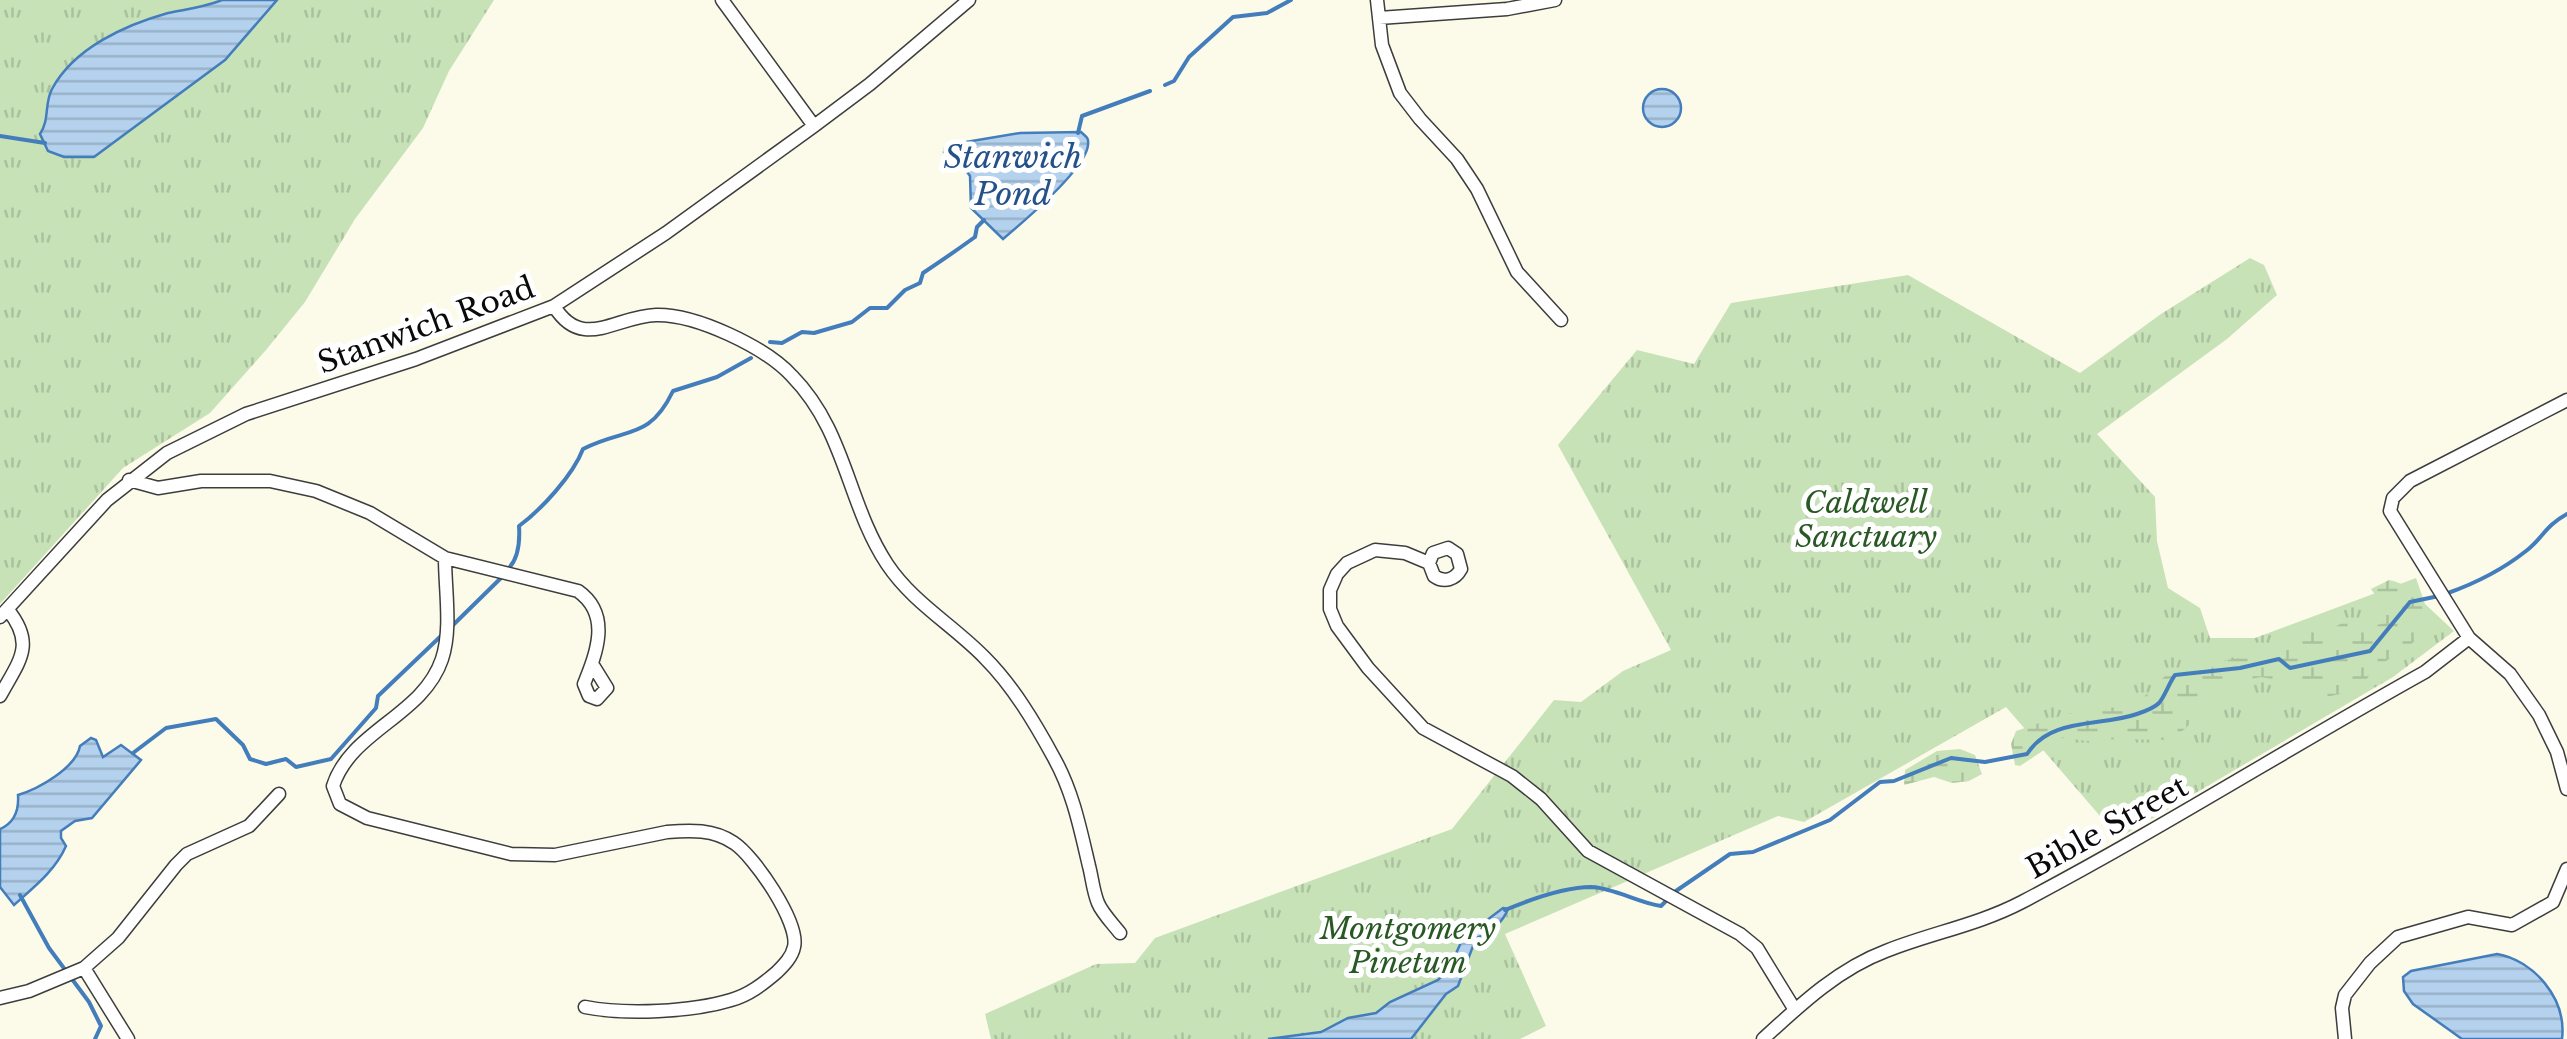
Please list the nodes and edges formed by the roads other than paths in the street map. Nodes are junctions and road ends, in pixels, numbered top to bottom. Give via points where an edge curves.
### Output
1 (722, 0) edge
2 (968, 0) edge
3 (1378, 0) edge
4 (1554, 0) edge
5 (1379, 18) junction
6 (814, 126) junction
7 (554, 306) junction
8 (1561, 320) dead end
9 (2567, 400) edge
10 (129, 480) junction
11 (446, 558) junction
12 (1429, 563) dead end
13 (4, 613) edge
14 (2469, 638) junction
15 (594, 667) dead end
16 (0, 696) edge
17 (2567, 789) edge
18 (280, 794) dead end
19 (2567, 869) edge
20 (1120, 933) dead end
21 (84, 968) junction
22 (0, 998) edge
23 (586, 1007) dead end
24 (1795, 1010) junction
25 (128, 1039) edge
26 (1762, 1039) edge
27 (2345, 1039) edge

1 - 6 street
2 - 6 street, Stanwich Road
3 - 5 street
4 - 5 street
5 - 8 street via 1400,93 1457,158 1517,272
6 - 7 street, Stanwich Road
7 - 10 street, Stanwich Road via 237,418
7 - 20 street via 575,328 654,315 695,322 770,357 806,390 901,585 986,658 1054,758 1074,802 1098,905
9 - 14 street via 2410,481 2393,498 2390,511
10 - 11 street via 158,488 202,481 316,490
10 - 13 street, Stanwich Road
11 - 15 street via 578,591 592,603 599,632
11 - 23 street via 442,658 420,696 342,766 332,786 340,804 456,842 536,856 667,832 717,834 742,849 794,932 796,944 784,964 731,1000 658,1010
12 - 24 street via 1375,550 1336,574 1330,609 1368,668 1423,728 1542,799 1588,852 1740,934
13 - 16 street via 21,626 24,648
14 - 17 street via 2510,674 2539,716
14 - 24 street, Bible Street via 2425,672 2151,834 1994,916 1877,954
18 - 21 street via 248,826 188,854
19 - 27 street via 2553,902 2512,926 2468,917 2398,937 2345,994
21 - 22 street
21 - 25 street
24 - 26 street, Bible Street

